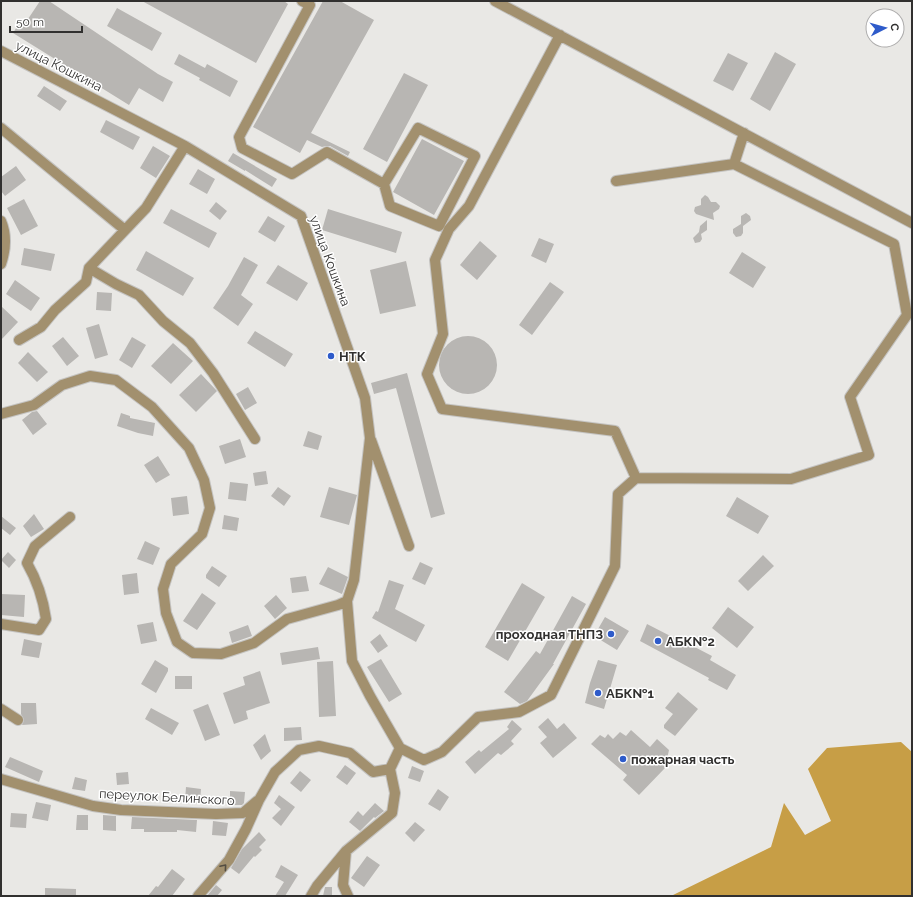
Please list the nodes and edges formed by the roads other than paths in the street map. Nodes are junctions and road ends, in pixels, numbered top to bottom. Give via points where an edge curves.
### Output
1 (302, 1) edge
2 (495, 1) edge
3 (560, 35) junction
4 (1, 51) edge
5 (1, 128) edge
6 (744, 133) junction
7 (185, 146) junction
8 (734, 164) junction
9 (616, 181) dead end
10 (384, 184) junction
11 (1, 221) edge
12 (912, 223) edge
13 (125, 230) junction
14 (1, 264) edge
15 (89, 268) junction
16 (19, 340) dead end
17 (1, 414) edge
18 (370, 438) junction
19 (255, 439) dead end
20 (636, 478) junction
21 (70, 517) dead end
22 (409, 546) dead end
23 (348, 601) junction
24 (1, 624) edge
25 (1, 710) edge
26 (18, 720) dead end
27 (400, 748) junction
28 (390, 769) junction
29 (1, 779) edge
30 (259, 800) junction
31 (346, 851) junction
32 (198, 896) edge
33 (311, 896) edge
34 (348, 896) edge

1 - 10 street via 310,5 239,137 242,148 292,174 327,152
2 - 3 street
3 - 6 street
3 - 20 street via 469,206 449,229 435,260 444,334 427,374 442,409 614,430
4 - 7 street, улица Кошкина
5 - 13 street
6 - 8 street
6 - 12 street
7 - 13 street via 146,208
7 - 18 street, улица Кошкина via 301,216 365,398
8 - 9 street
8 - 20 street via 894,244 907,315 850,397 869,455 791,479
10 - 10 street via 418,128 475,156 439,226 390,206
11 - 14 street via 5,230
13 - 15 street
15 - 16 street via 86,282 54,310 42,327
15 - 19 street via 139,295 163,321 190,343 213,373
17 - 23 street via 34,405 62,385 90,376 116,380 152,407 189,448 204,480 210,508 202,534 171,564 163,589 166,613 177,642 193,653 221,654 254,643 287,619
18 - 22 street
18 - 23 street, улица Кошкина via 354,580
20 - 27 street via 618,494 615,566 551,695 519,712 478,717 442,752 424,760
21 - 24 street via 34,546 27,563 44,602 46,619 38,630
23 - 27 street, улица Кошкина via 352,661
25 - 26 street
27 - 28 street
28 - 30 street via 373,772 350,753 318,746 298,750 275,772
28 - 31 street via 395,793 392,813
29 - 30 street, переулок Белинского via 93,806 121,810 243,813
32 -> 30 street via 229,860
31 - 33 street
31 - 34 street via 343,885

